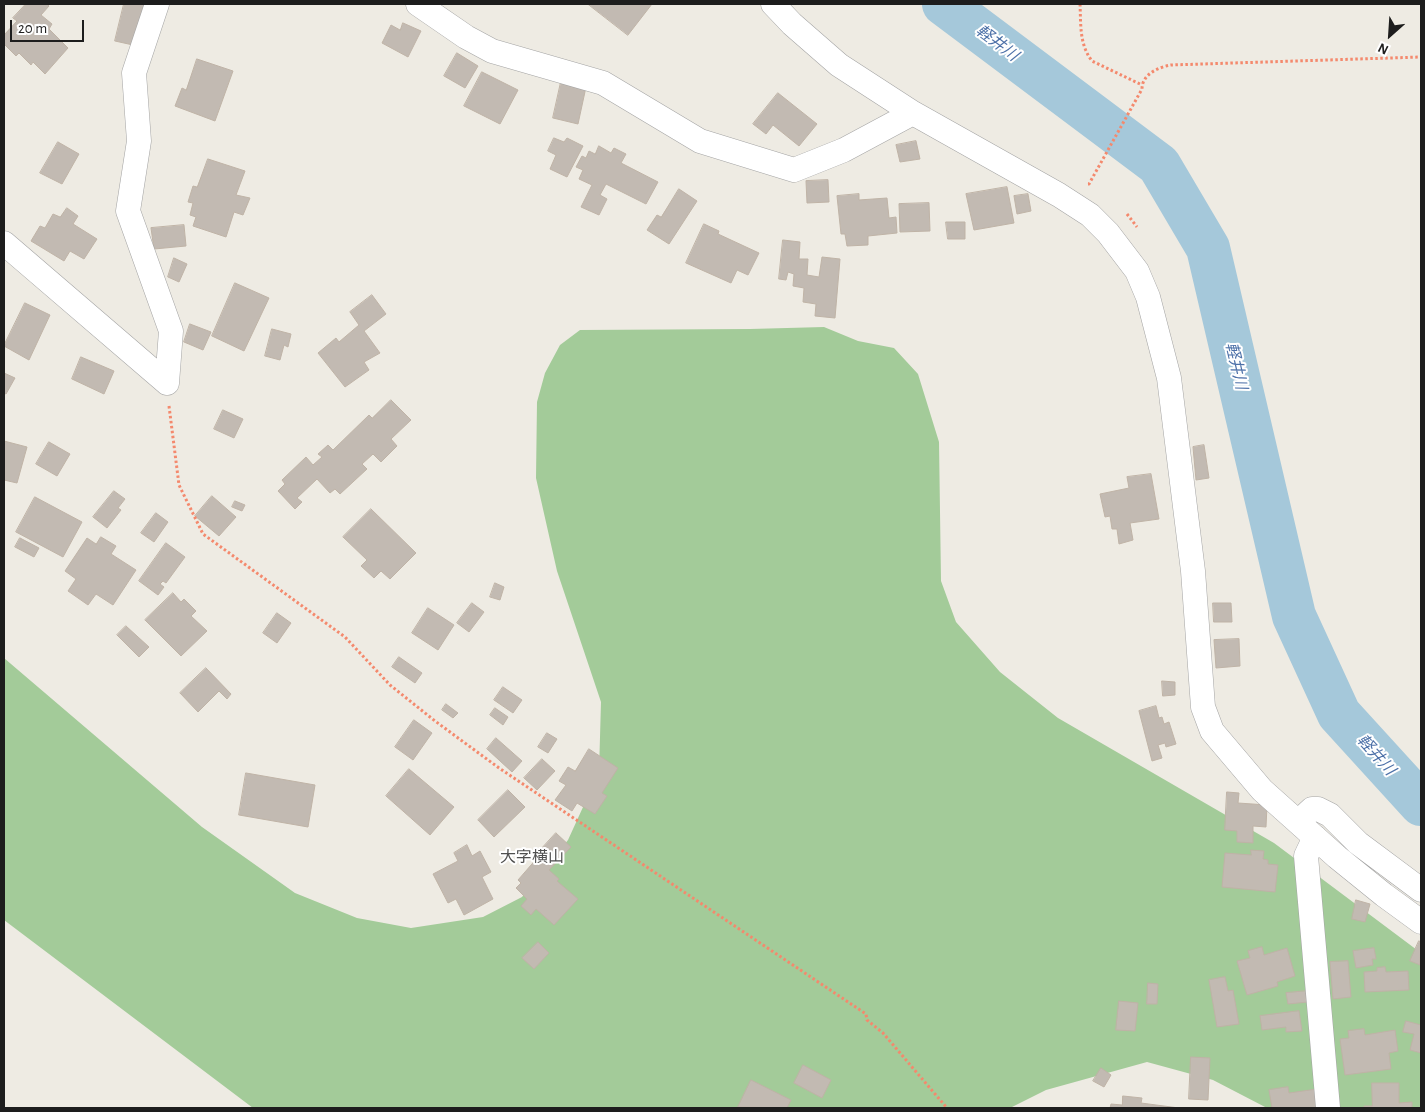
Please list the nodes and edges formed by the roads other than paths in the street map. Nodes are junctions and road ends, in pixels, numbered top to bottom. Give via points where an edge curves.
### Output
1 (157, 4) edge
2 (418, 4) edge
3 (773, 4) edge
4 (913, 112) junction
5 (4, 243) edge
6 (1306, 830) junction
7 (1421, 890) edge
8 (1421, 922) edge
9 (1328, 1108) edge

1 - 5 street via 134,73 139,142 128,211 171,331 167,383
2 - 4 street via 492,51 603,83 700,141 794,170 844,150
3 - 4 street via 838,65
4 - 6 street via 1090,215 1137,271 1148,298 1169,378 1193,571 1203,707 1212,731 1227,751 1262,790
6 - 7 street via 1312,809 1330,815 1358,842
6 - 8 street
6 - 9 street

